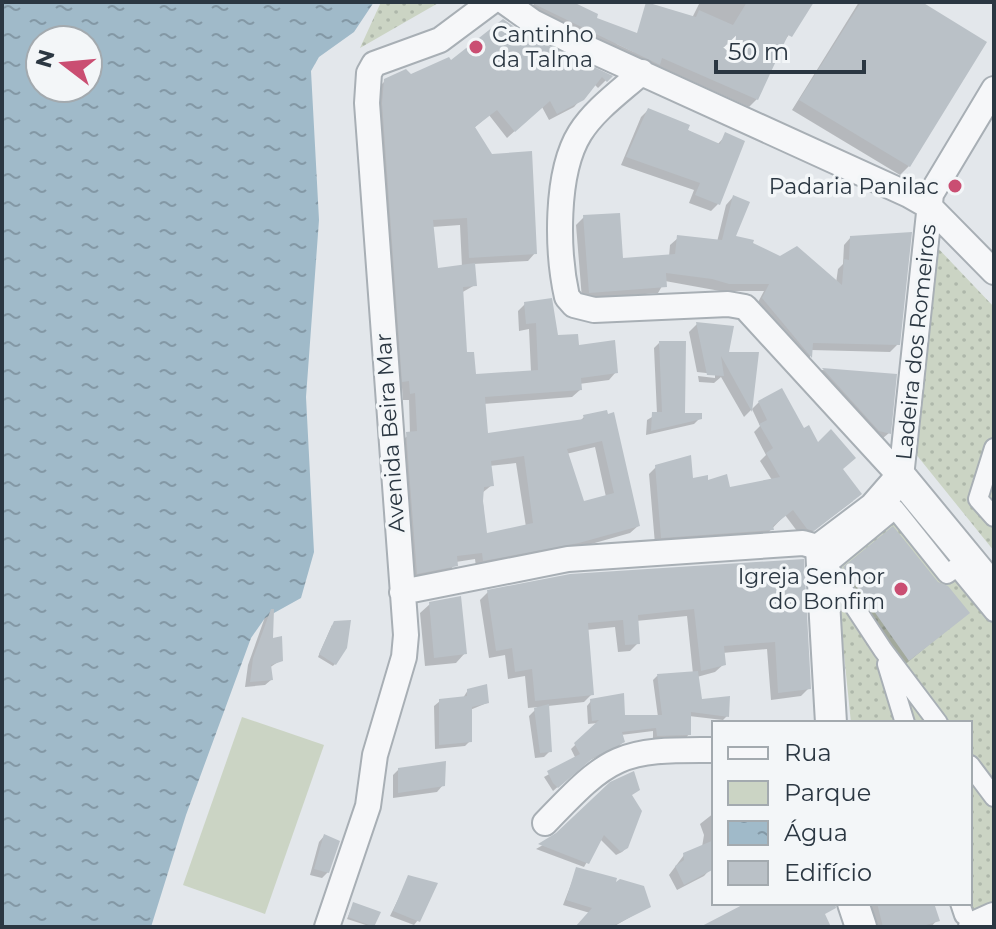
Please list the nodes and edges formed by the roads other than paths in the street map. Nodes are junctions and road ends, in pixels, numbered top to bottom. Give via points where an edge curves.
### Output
1 (491, 2) edge
2 (505, 2) edge
3 (642, 72) junction
4 (994, 89) edge
5 (930, 207) junction
6 (994, 272) edge
7 (994, 451) edge
8 (901, 477) junction
9 (994, 517) edge
10 (821, 548) junction
11 (994, 590) edge
12 (402, 592) junction
13 (994, 612) edge
14 (994, 622) edge
15 (994, 628) edge
16 (883, 650) junction
17 (831, 721) edge
18 (904, 721) edge
19 (936, 721) edge
20 (712, 750) edge
21 (972, 768) edge
22 (994, 797) edge
23 (545, 823) dead end
24 (854, 905) edge
25 (966, 915) edge
26 (994, 918) edge
27 (327, 927) edge
28 (861, 927) edge

1 - 12 street, Avenida Beira Mar via 440,40 382,59 369,73
2 - 3 street via 533,22
3 - 5 street
3 - 8 street via 594,116 570,153 561,204 567,297 574,305 594,310 745,307
4 - 5 street, Ladeira dos Romeiros via 934,188
5 - 6 street
5 - 8 street, Ladeira dos Romeiros
7 - 9 street via 978,499
8 - 10 street via 874,508
8 - 11 street
10 - 12 street via 803,543 568,559
10 - 17 street
12 - 27 street, Avenida Beira Mar via 404,657 377,745 368,806
13 - 16 street via 957,567 947,574 895,509 827,565
14 - 15 street
16 - 18 street
16 - 19 street
20 - 23 street via 662,749 608,764
21 - 22 street
24 - 28 street
25 - 26 street

